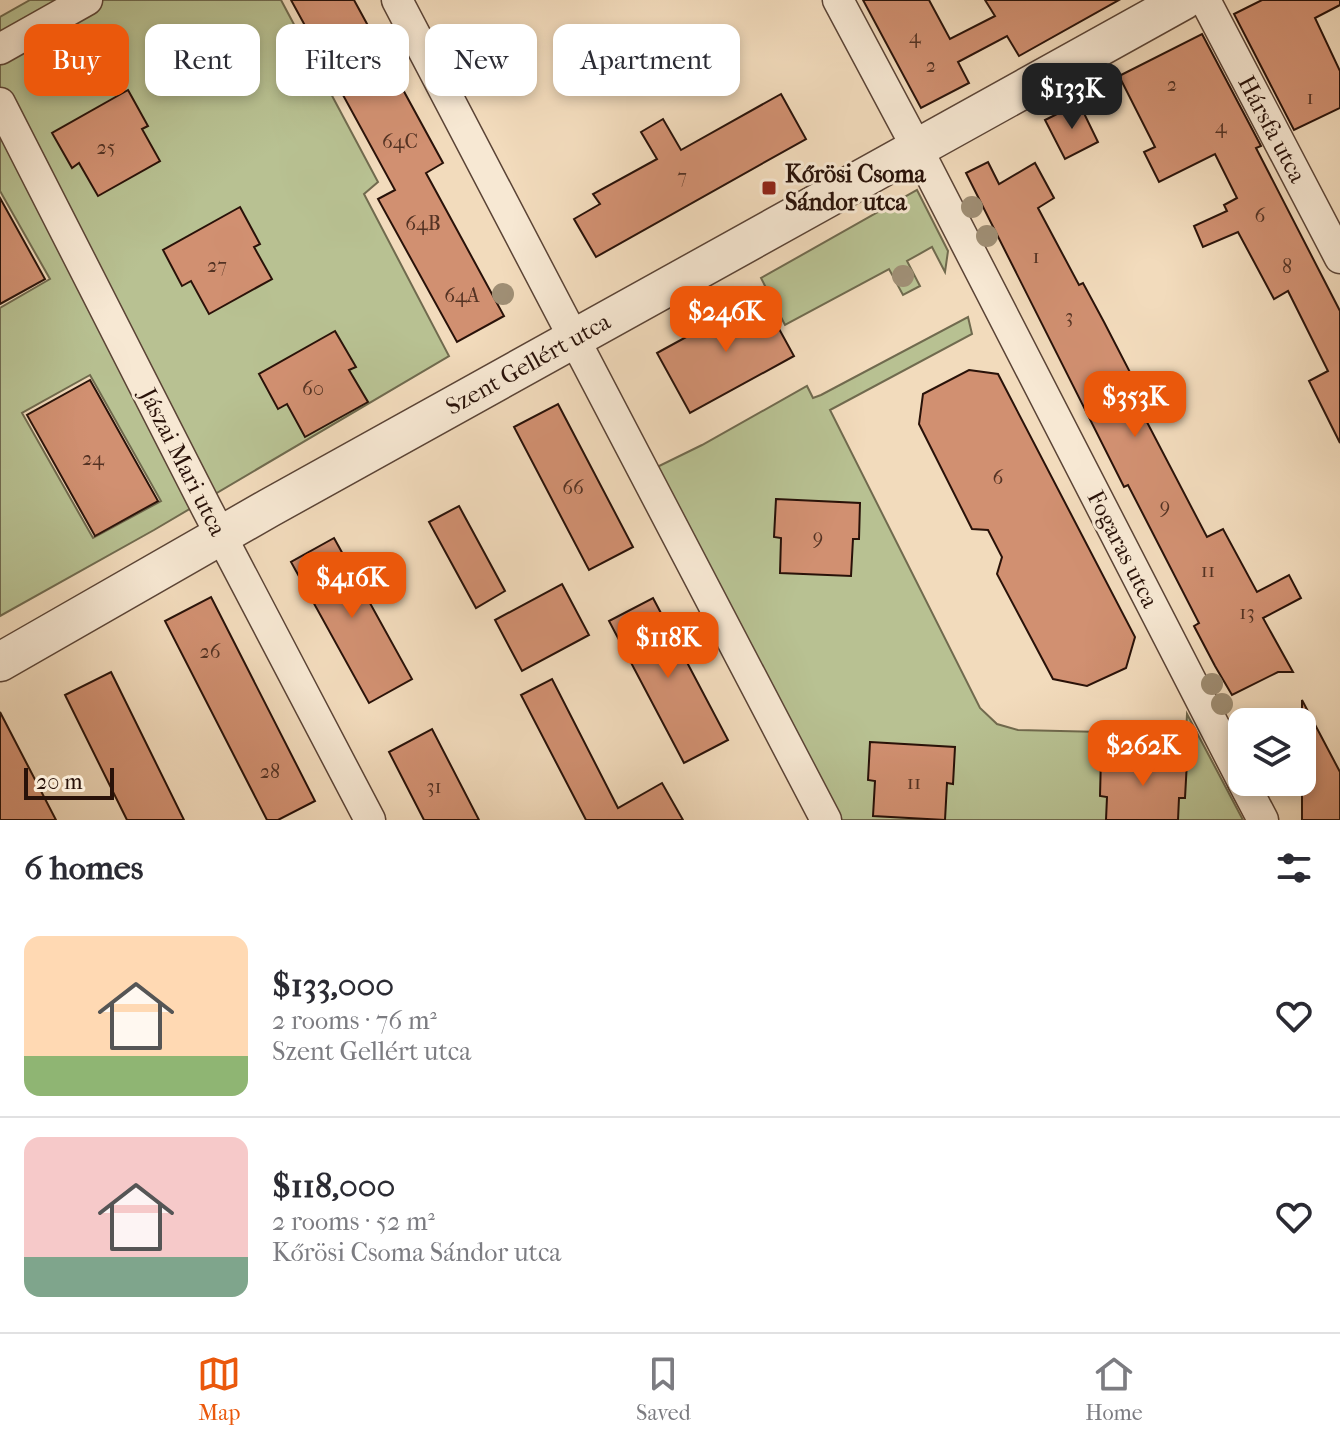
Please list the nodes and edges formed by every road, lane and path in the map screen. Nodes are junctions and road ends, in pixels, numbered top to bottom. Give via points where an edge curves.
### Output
1 (87, 0) edge
2 (397, 0) edge
3 (838, 0) edge
4 (1184, 0) edge
5 (1205, 0) edge
6 (0, 49) edge
7 (0, 103) edge
8 (917, 148) junction
9 (1340, 258) edge
10 (573, 340) junction
11 (221, 536) junction
12 (0, 662) edge
13 (1228, 752) edge
14 (1251, 796) edge
15 (370, 820) edge
16 (826, 820) edge
17 (1263, 820) edge

1 - 6 street
2 - 10 street
3 - 8 street, Fogaras utca
4 - 8 street, Szent Gellért utca
5 - 9 street, Hársfa utca
7 - 11 street, Jászai Mari utca
8 - 10 street, Szent Gellért utca
8 - 13 street, Fogaras utca
10 - 11 street, Szent Gellért utca
10 - 16 street
11 - 12 street, Szent Gellért utca
11 - 15 street, Jászai Mari utca
14 - 17 street, Fogaras utca

